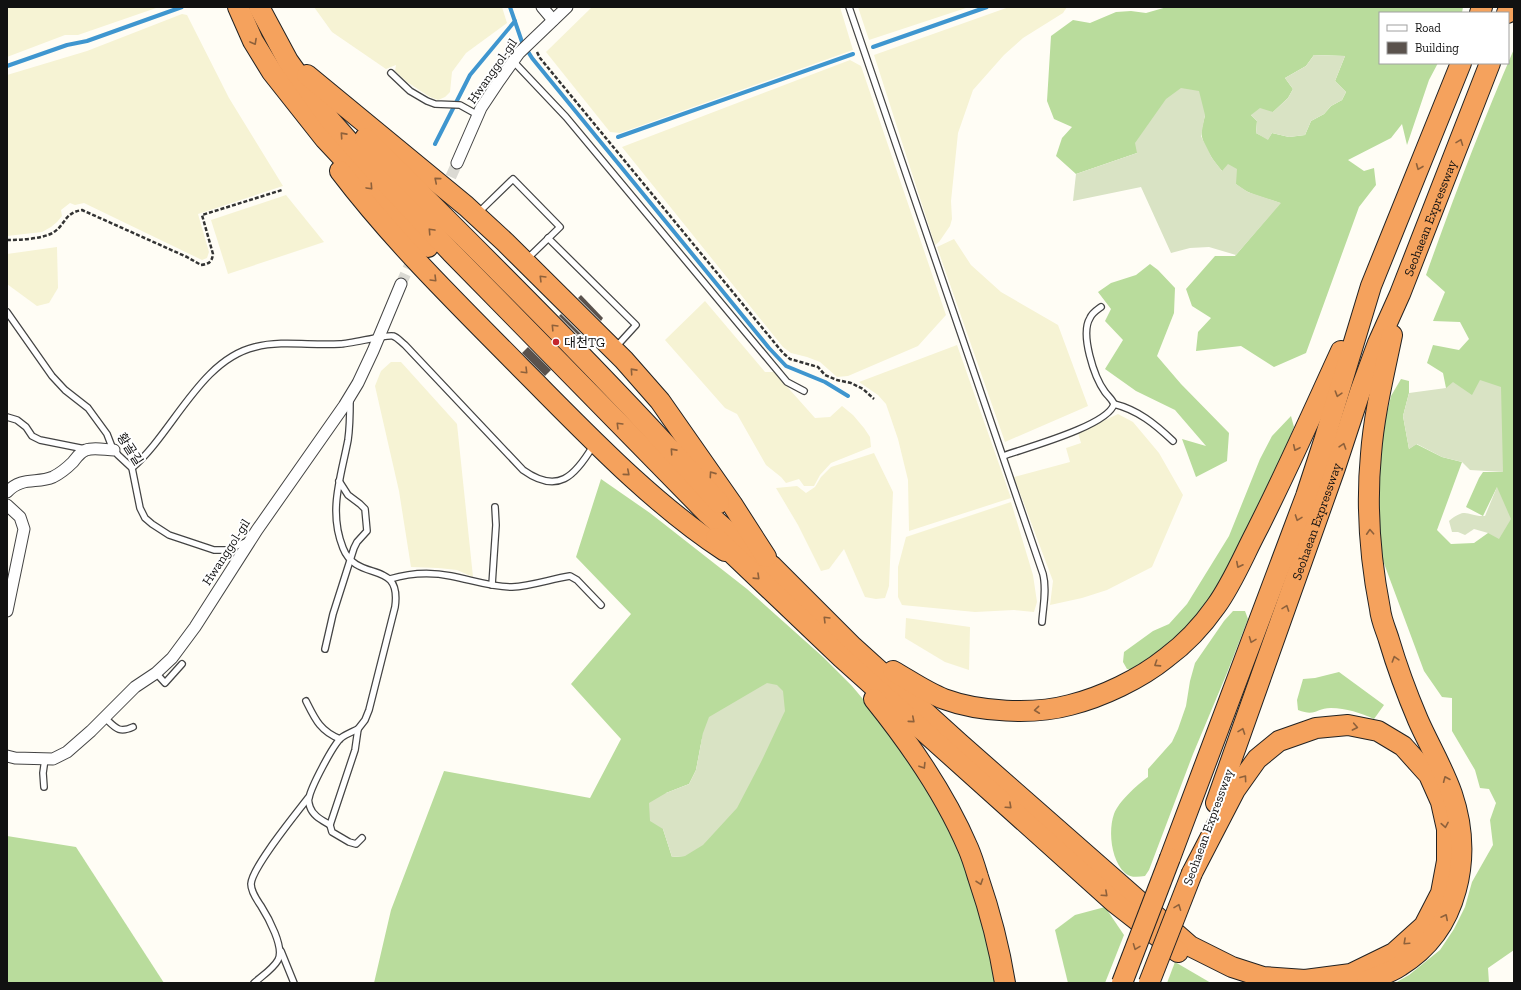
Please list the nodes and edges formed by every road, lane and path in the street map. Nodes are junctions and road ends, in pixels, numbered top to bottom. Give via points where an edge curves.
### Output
1 (238, 7) edge
2 (259, 7) edge
3 (542, 7) edge
4 (567, 7) edge
5 (849, 7) edge
6 (553, 20) junction
7 (531, 41) junction
8 (516, 57) junction
9 (288, 61) junction
10 (1490, 64) edge
11 (1458, 71) edge
12 (272, 72) junction
13 (391, 74) dead end
14 (478, 115) junction
15 (457, 164) tunnel mouth
16 (282, 190) dead end
17 (476, 215) junction
18 (548, 238) junction
19 (7, 240) edge
20 (525, 261) junction
21 (401, 284) tunnel mouth
22 (1371, 286) junction
23 (1400, 294) junction
24 (1101, 307) dead end
25 (7, 312) edge
26 (379, 336) junction
27 (613, 350) junction
28 (804, 391) dead end
29 (350, 396) junction
30 (874, 399) dead end
31 (1114, 404) junction
32 (7, 417) edge
33 (1173, 441) dead end
34 (596, 442) junction
35 (87, 449) junction
36 (114, 450) junction
37 (1003, 456) junction
38 (132, 468) junction
39 (339, 482) junction
40 (7, 492) edge
41 (7, 505) edge
42 (495, 507) dead end
43 (251, 539) junction
44 (350, 560) junction
45 (740, 561) junction
46 (772, 566) junction
47 (390, 579) junction
48 (492, 585) junction
49 (601, 605) dead end
50 (7, 612) edge
51 (1042, 622) dead end
52 (325, 649) dead end
53 (847, 652) junction
54 (182, 664) dead end
55 (156, 673) junction
56 (306, 701) dead end
57 (104, 717) junction
58 (133, 727) dead end
59 (358, 730) junction
60 (340, 739) junction
61 (7, 756) edge
62 (45, 759) junction
63 (44, 787) dead end
64 (308, 798) junction
65 (330, 825) junction
66 (362, 838) dead end
67 (1192, 873) junction
68 (280, 949) junction
69 (254, 983) edge
70 (294, 983) edge
71 (1005, 983) edge
72 (1122, 983) edge
73 (1149, 983) edge
74 (1239, 983) edge
75 (1362, 983) edge

1 -> 12 highway via 253,41
2 - 9 highway
3 - 6 street
4 - 6 street, Hwanggol-gil
5 - 37 lane
6 - 7 street, Hwanggol-gil
7 - 8 street, Hwanggol-gil
7 - 30 path via 540,58 783,353 790,359 818,367 825,375 851,382
8 - 14 street, Hwanggol-gil
8 - 28 lane via 787,382
17 -> 9 highway via 432,176
46 -> 9 highway via 707,514 451,252 330,120
23 -> 10 highway, Seohaean Expressway
11 -> 22 highway, Seohaean Expressway
12 -> 34 highway via 299,119 362,200 423,268
12 -> 45 highway via 325,139 400,219 688,512
13 - 14 lane via 427,101 468,108
14 - 15 street, Hwanggol-gil
16 - 19 path via 202,215 213,254 208,264 201,265 82,210 68,215 53,233 41,237
17 - 18 lane via 513,179 560,227
17 - 20 highway
18 - 20 lane
18 - 27 lane via 636,325
27 -> 20 highway
21 - 26 street, Hwanggol-gil
22 -> 53 highway via 1232,580 1195,633 1166,659 1135,679 1069,706 1008,712 944,699
22 -> 72 highway, Seohaean Expressway, bridge via 1306,496
67 -> 23 highway, Seohaean Expressway via 1336,468 1360,392
75 -> 23 highway via 1400,966 1423,948 1443,922 1455,896 1462,859 1460,825 1452,793 1397,668 1380,612 1371,558 1371,454 1380,390
24 - 31 lane via 1094,312 1086,328 1088,347 1104,391
25 - 36 lane, 황골길 via 52,376 98,419 108,434
26 - 29 street, Hwanggol-gil
26 - 34 lane via 394,336 404,345 530,475 553,482 564,480 577,470
26 - 38 lane via 355,343 281,343 237,353 223,362 202,383 156,444
46 -> 27 highway via 660,401
29 - 39 lane via 350,423
29 - 43 street, Hwanggol-gil
31 - 33 lane via 1142,415
31 - 37 lane via 1108,414 1095,423
32 - 35 lane via 17,420 32,436 40,440
34 -> 45 highway via 616,463 700,535
35 - 36 street
35 - 40 street via 61,473 44,480 31,480 19,484
36 - 38 lane, 황골길
37 - 51 lane via 1044,581
38 - 43 lane, 황골길 via 140,508 145,518 169,535 214,550 227,550
39 - 44 lane via 336,494 338,530 343,549
39 - 44 lane via 348,495 365,509 367,531 357,542
41 - 50 street via 20,517 24,529
42 - 48 lane
43 - 55 street, Hwanggol-gil via 195,627 172,658
44 - 47 lane via 359,567
44 - 52 lane
45 -> 53 highway
53 -> 46 highway
47 - 48 lane via 424,574 451,576
47 - 59 lane via 397,594 395,607 369,710
48 - 49 lane via 513,587 570,576
67 -> 53 highway via 1235,790 1257,760 1279,741 1316,728 1348,725 1378,731 1403,746 1429,775 1441,802 1447,829 1447,861 1441,893 1424,926 1394,953 1351,974 1305,980 1263,977 1232,967 1190,946 959,743
53 -> 71 highway via 940,793 965,842 1000,948
53 -> 74 highway via 1114,902 1187,959
54 - 55 lane via 165,683
55 - 57 street, Hwanggol-gil via 135,687
56 - 60 lane via 317,723
57 - 58 lane via 118,730
57 - 62 street, Hwanggol-gil via 67,752 53,759
59 - 60 lane
59 - 65 lane via 355,750
60 - 64 lane via 325,761
61 - 62 street, Hwanggol-gil
62 - 63 lane
64 - 65 lane via 313,812
64 - 68 lane via 267,852 251,885
65 - 66 lane via 332,832 349,842 356,844
73 -> 67 highway, Seohaean Expressway, bridge
68 - 69 lane via 280,958 276,964
68 - 70 lane

